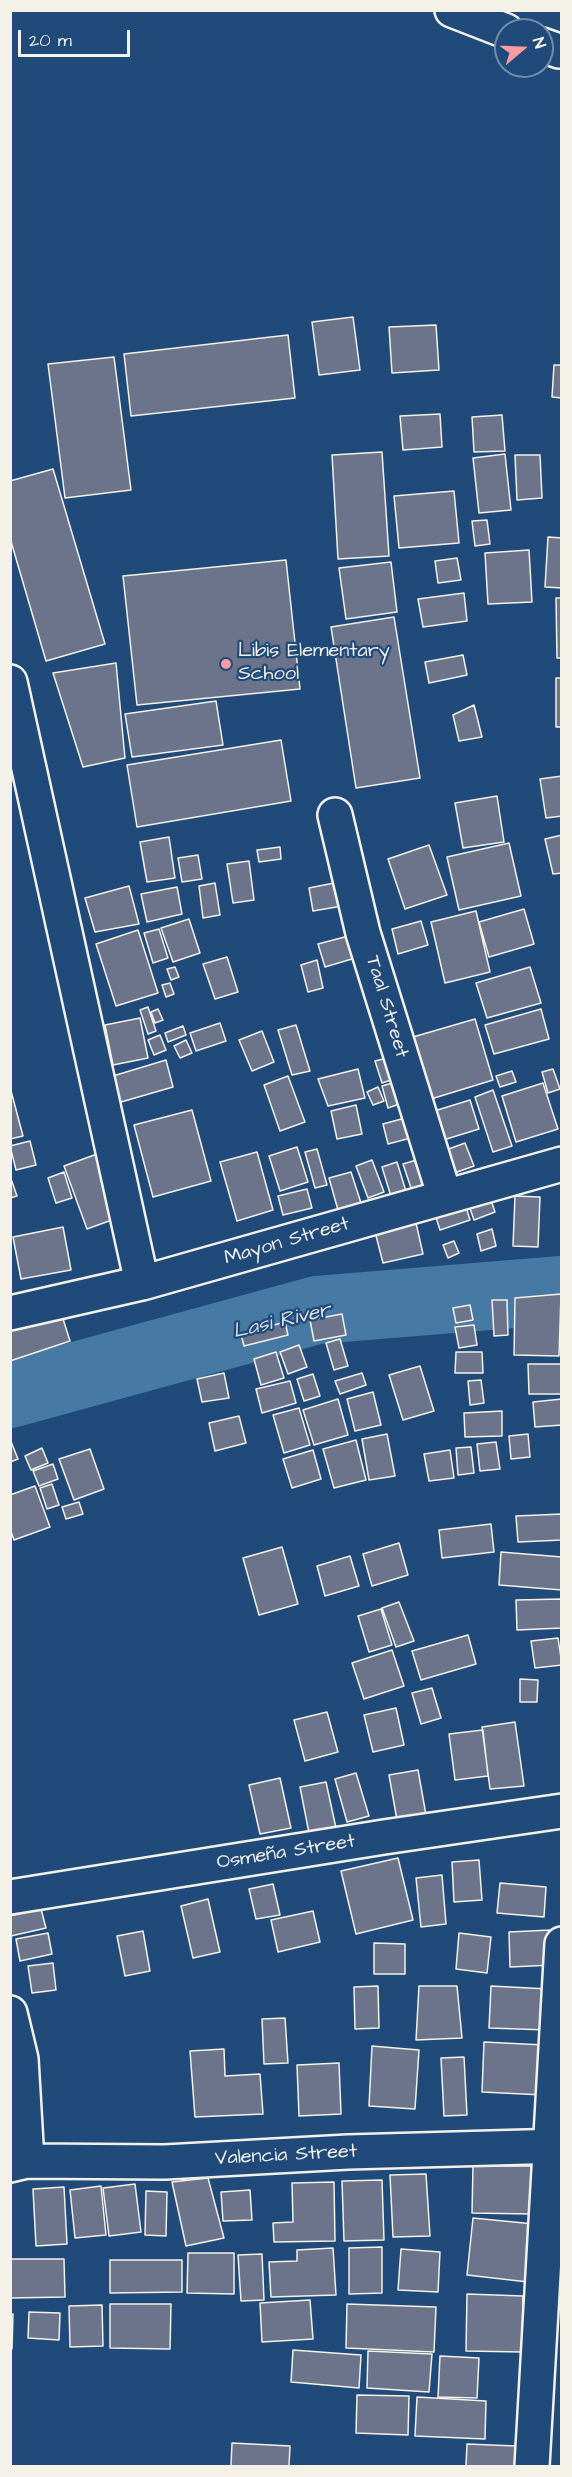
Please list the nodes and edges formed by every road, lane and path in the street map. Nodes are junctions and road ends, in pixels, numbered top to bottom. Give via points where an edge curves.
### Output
1 (452, 10) edge
2 (494, 26) edge
3 (11, 682) edge
4 (335, 815) dead end
5 (561, 1164) edge
6 (445, 1197) junction
7 (142, 1283) junction
8 (10, 1313) edge
9 (561, 1811) edge
10 (10, 1897) edge
11 (561, 1944) edge
12 (10, 2013) edge
13 (556, 2146) edge
14 (19, 2163) edge
15 (532, 2466) edge

1 - 2 street
3 - 7 street
4 - 6 street, Taal Street via 363,933
5 - 6 street, Mayon Street
6 - 7 street, Mayon Street
7 - 8 street, Mayon Street
9 - 10 street, Osmeña Street
11 - 13 street
12 - 14 street via 21,2059
13 - 14 street, Valencia Street via 165,2162
13 - 15 street

